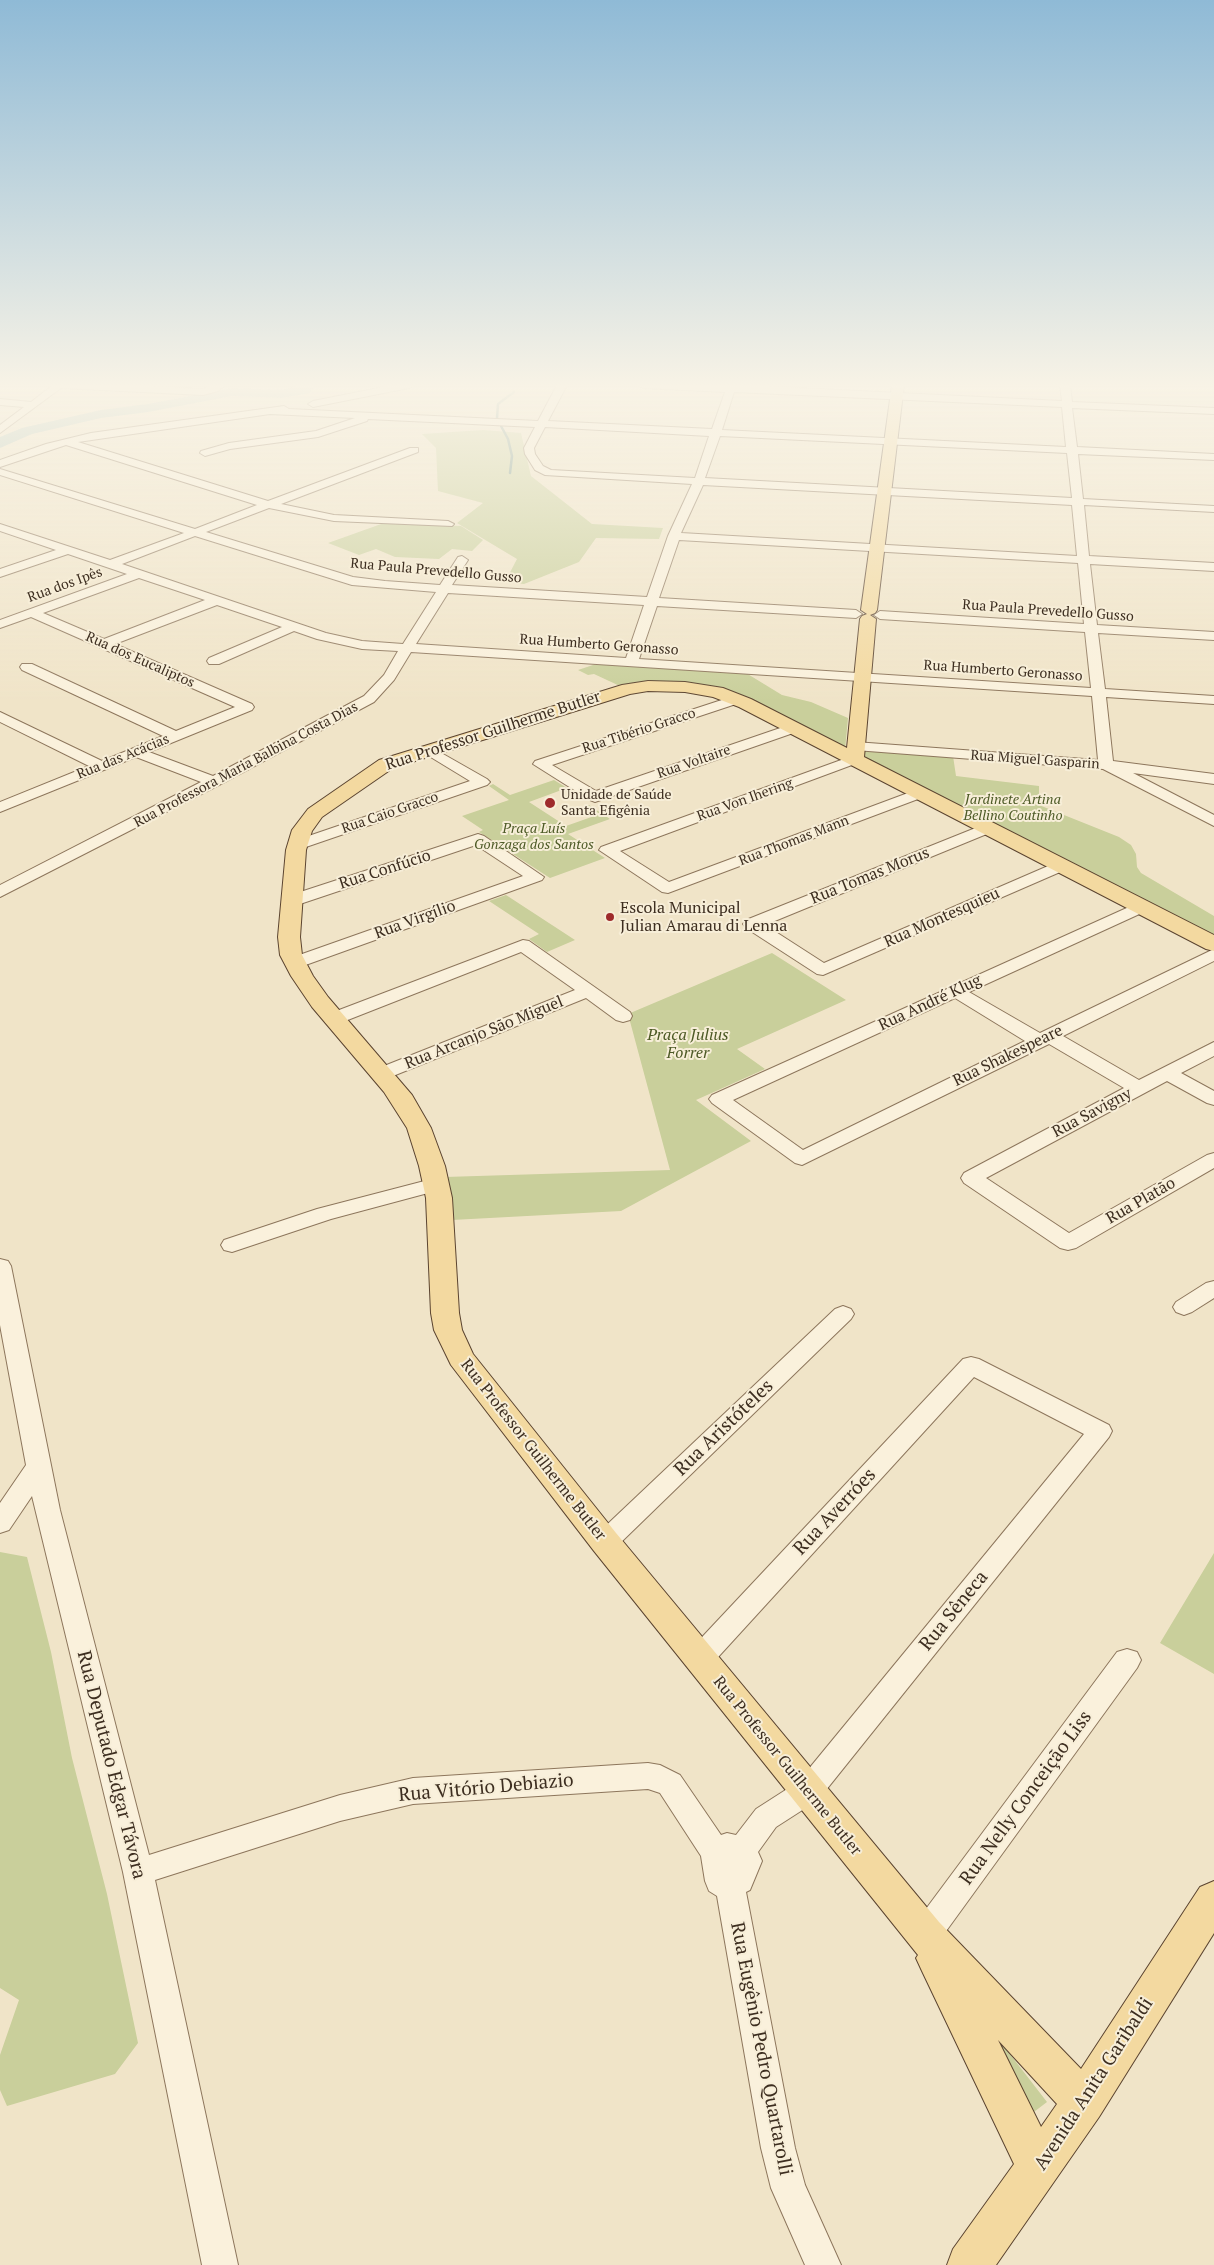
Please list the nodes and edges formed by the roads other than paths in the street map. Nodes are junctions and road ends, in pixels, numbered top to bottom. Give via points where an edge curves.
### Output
1 (59, 491) edge
2 (222, 491) edge
3 (307, 491) edge
4 (695, 491) edge
5 (878, 491) edge
6 (884, 491) junction
7 (1077, 491) edge
8 (1078, 502) junction
9 (269, 505) junction
10 (1214, 509) edge
11 (448, 524) dead end
12 (0, 527) edge
13 (194, 533) junction
14 (674, 536) junction
15 (877, 548) junction
16 (68, 550) junction
17 (1084, 559) junction
18 (462, 560) dead end
19 (111, 564) junction
20 (1214, 567) edge
21 (0, 573) edge
22 (139, 574) junction
23 (444, 588) junction
24 (217, 600) junction
25 (652, 601) junction
26 (33, 613) junction
27 (868, 614) junction
28 (0, 624) edge
29 (294, 626) junction
30 (1091, 628) junction
31 (1214, 636) edge
32 (104, 644) junction
33 (406, 649) junction
34 (214, 661) dead end
35 (631, 663) junction
36 (27, 667) dead end
37 (862, 678) junction
38 (1098, 693) junction
39 (737, 699) junction
40 (1214, 700) edge
41 (247, 707) joint
42 (0, 716) edge
43 (794, 728) junction
44 (175, 736) junction
45 (429, 750) junction
46 (135, 752) junction
47 (855, 753) junction
48 (1106, 765) junction
49 (101, 766) junction
50 (1214, 779) edge
51 (214, 782) junction
52 (0, 788) edge
53 (921, 793) junction
54 (595, 797) joint
55 (20, 799) junction
56 (0, 807) edge
57 (1214, 821) edge
58 (988, 828) junction
59 (297, 845) junction
60 (1060, 866) junction
61 (536, 877) joint
62 (668, 888) joint
63 (0, 892) edge
64 (291, 901) junction
65 (1140, 907) junction
66 (1214, 944) edge
67 (1214, 954) edge
68 (294, 962) junction
69 (823, 970) joint
70 (588, 991) junction
71 (955, 992) junction
72 (623, 1016) dead end
73 (332, 1019) junction
74 (1044, 1038) junction
75 (1214, 1048) edge
76 (1167, 1073) junction
77 (381, 1074) junction
78 (1138, 1088) junction
79 (1214, 1099) edge
80 (802, 1159) joint
81 (1214, 1159) edge
82 (436, 1184) junction
83 (1068, 1243) joint
84 (232, 1245) dead end
85 (0, 1266) edge
86 (1210, 1296) edge
87 (1184, 1307) dead end
88 (844, 1314) dead end
89 (1100, 1431) joint
90 (38, 1467) junction
91 (0, 1523) edge
92 (605, 1542) junction
93 (699, 1659) junction
94 (1127, 1660) dead end
95 (808, 1792) junction
96 (729, 1851) junction
97 (138, 1872) junction
98 (1214, 1899) edge
99 (925, 1936) junction
100 (1084, 2102) junction
101 (1039, 2168) junction
102 (220, 2265) edge
103 (823, 2265) edge
104 (969, 2265) edge

1 - 13 street, Rua Paula Prevedello Gusso
2 - 9 street
3 - 9 street
4 - 14 street
5 - 6 street
6 - 8 street
6 - 15 main road
7 - 8 street
8 - 10 street
8 - 17 street
9 - 11 street via 339,518
9 - 13 street
12 - 16 street, Rua Humberto Geronasso
13 - 19 street
13 - 23 street, Rua Paula Prevedello Gusso via 352,581
14 - 15 street
14 - 25 street
15 - 17 street
15 - 27 main road
16 - 19 street, Rua Humberto Geronasso
16 - 21 street
17 - 20 street
17 - 30 street
18 - 23 street, Rua Professora Maria Balbina Costa Dias
19 - 22 street, Rua Humberto Geronasso
22 - 24 street, Rua Humberto Geronasso
22 - 26 street, Rua dos Ipês
23 - 25 street, Rua Paula Prevedello Gusso
23 - 33 street, Rua Professora Maria Balbina Costa Dias
24 - 29 street, Rua Humberto Geronasso
24 - 32 street
25 - 27 street, Rua Paula Prevedello Gusso
25 - 35 street
26 - 28 street, Rua dos Ipês
26 - 32 street, Rua dos Eucaliptos
27 - 30 street, Rua Paula Prevedello Gusso
27 - 37 main road
29 - 33 street, Rua Humberto Geronasso via 347,642
29 - 34 street
30 - 31 street, Rua Paula Prevedello Gusso
30 - 38 street
32 - 41 street, Rua dos Eucaliptos
33 - 35 street, Rua Humberto Geronasso
33 - 51 street, Rua Professora Maria Balbina Costa Dias via 384,684 369,699
35 - 37 street, Rua Humberto Geronasso
36 - 44 street
37 - 38 street, Rua Humberto Geronasso
37 - 47 main road
38 - 40 street, Rua Humberto Geronasso
38 - 48 street
39 - 43 main road, Rua Professor Guilherme Butler
39 - 45 main road, Rua Professor Guilherme Butler via 691,687 638,687
39 - 54 street, Rua Tibério Gracco via 540,764
41 - 44 street, Rua das Acácias
42 - 49 street
43 - 47 main road, Rua Professor Guilherme Butler
43 - 54 street, Rua Voltaire
44 - 46 street, Rua das Acácias
45 - 59 main road, Rua Professor Guilherme Butler via 386,764 324,805 308,821
45 - 59 street, Rua Caio Gracco via 482,782
46 - 49 street, Rua das Acácias
46 - 51 street
47 - 48 street, Rua Miguel Gasparin
47 - 53 main road, Rua Professor Guilherme Butler
47 - 62 street, Rua Von Ihering via 606,850
48 - 50 street, Rua Miguel Gasparin
48 - 57 street
49 - 55 street, Rua das Acácias
51 - 63 street, Rua Professora Maria Balbina Costa Dias
52 - 55 street
53 - 58 main road, Rua Professor Guilherme Butler
53 - 62 street, Rua Thomas Mann
55 - 56 street, Rua das Acácias
58 - 60 main road, Rua Professor Guilherme Butler
58 - 69 street, Rua Tomas Morus via 752,924
59 - 64 main road, Rua Professor Guilherme Butler
60 - 65 main road, Rua Professor Guilherme Butler
60 - 69 street, Rua Montesquieu
61 - 64 street, Rua Confúcio via 478,838
61 - 68 street, Rua Virgílio
64 - 68 main road, Rua Professor Guilherme Butler via 289,945
65 - 66 main road, Rua Professor Guilherme Butler
65 - 71 street, Rua André Klug
67 - 74 street, Rua Shakespeare
68 - 73 main road, Rua Professor Guilherme Butler
70 - 72 street
70 - 73 street via 522,945
70 - 77 street, Rua Arcanjo São Miguel
71 - 74 street
71 - 80 street, Rua André Klug via 719,1100
73 - 77 main road, Rua Professor Guilherme Butler
74 - 78 street
74 - 80 street, Rua Shakespeare
75 - 76 street, Rua Savigny
76 - 78 street, Rua Savigny
76 - 79 street
77 - 82 main road, Rua Professor Guilherme Butler via 403,1100 415,1121 428,1150
78 - 83 street, Rua Savigny via 971,1178
81 - 83 street, Rua Platão
82 - 84 street via 324,1214
82 - 92 main road, Rua Professor Guilherme Butler via 445,1313 453,1344 471,1372
85 - 90 street, Rua Deputado Edgar Távora
86 - 87 street
88 - 92 street, Rua Aristóteles
89 - 93 street, Rua Averróes via 970,1365
89 - 95 street, Rua Sêneca
90 - 91 street
90 - 97 street, Rua Deputado Edgar Távora
92 - 93 main road, Rua Professor Guilherme Butler
93 - 95 main road, Rua Professor Guilherme Butler
94 - 99 street, Rua Nelly Conceição Liss
95 - 96 street via 766,1818
95 - 99 main road, Rua Professor Guilherme Butler
96 - 97 street, Rua Vitório Debiazio via 670,1784 648,1776 447,1787 395,1795 340,1808
96 - 103 street, Rua Eugênio Pedro Quartarolli via 720,1880 730,1886 778,2148 788,2188
97 - 102 street, Rua Deputado Edgar Távora
98 - 100 main road, Avenida Anita Garibaldi
99 - 100 main road, Rua Professor Guilherme Butler
99 - 101 main road, Rua Professor Guilherme Butler
100 - 101 main road, Avenida Anita Garibaldi
101 - 104 main road, Avenida Anita Garibaldi

